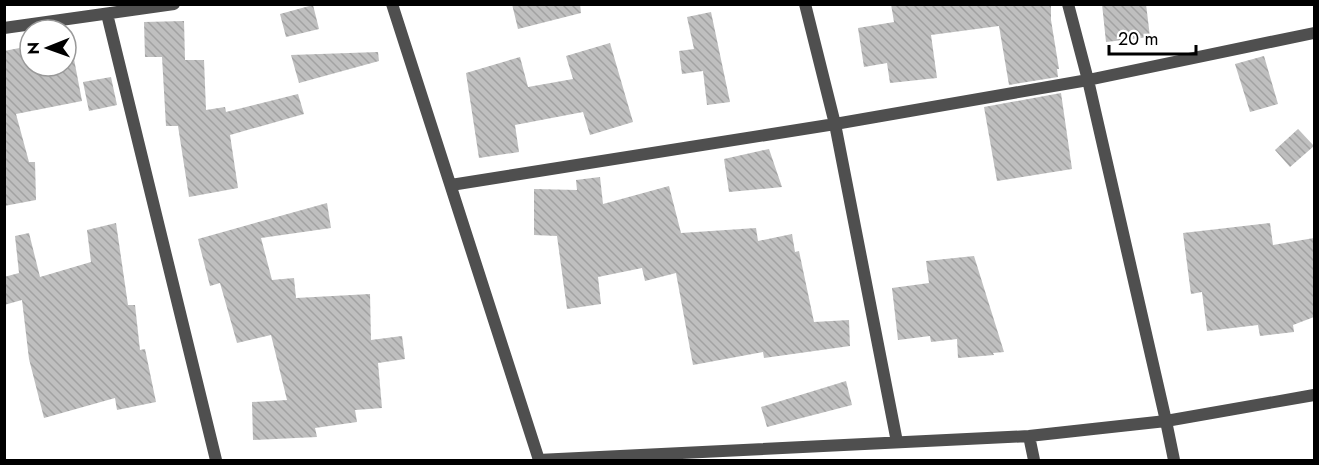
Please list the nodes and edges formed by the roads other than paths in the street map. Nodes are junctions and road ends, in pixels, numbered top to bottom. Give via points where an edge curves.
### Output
1 (174, 4) edge
2 (392, 4) edge
3 (805, 4) edge
4 (1068, 4) edge
5 (107, 14) junction
6 (4, 28) edge
7 (1314, 33) edge
8 (1088, 80) junction
9 (835, 124) junction
10 (452, 185) junction
11 (1314, 395) edge
12 (1167, 421) junction
13 (1029, 436) junction
14 (897, 442) junction
15 (666, 458) edge
16 (216, 460) edge
17 (538, 460) edge
18 (1034, 460) edge
19 (1174, 460) edge

1 - 5 street
2 - 10 street
3 - 9 street
4 - 8 street
5 - 6 street
5 - 16 street
7 - 8 street
8 - 9 street
8 - 12 street
9 - 10 street
9 - 14 street
10 - 17 street
11 - 12 street
12 - 13 street
12 - 19 street
13 - 14 street
13 - 18 street
14 - 15 street
15 - 17 street

